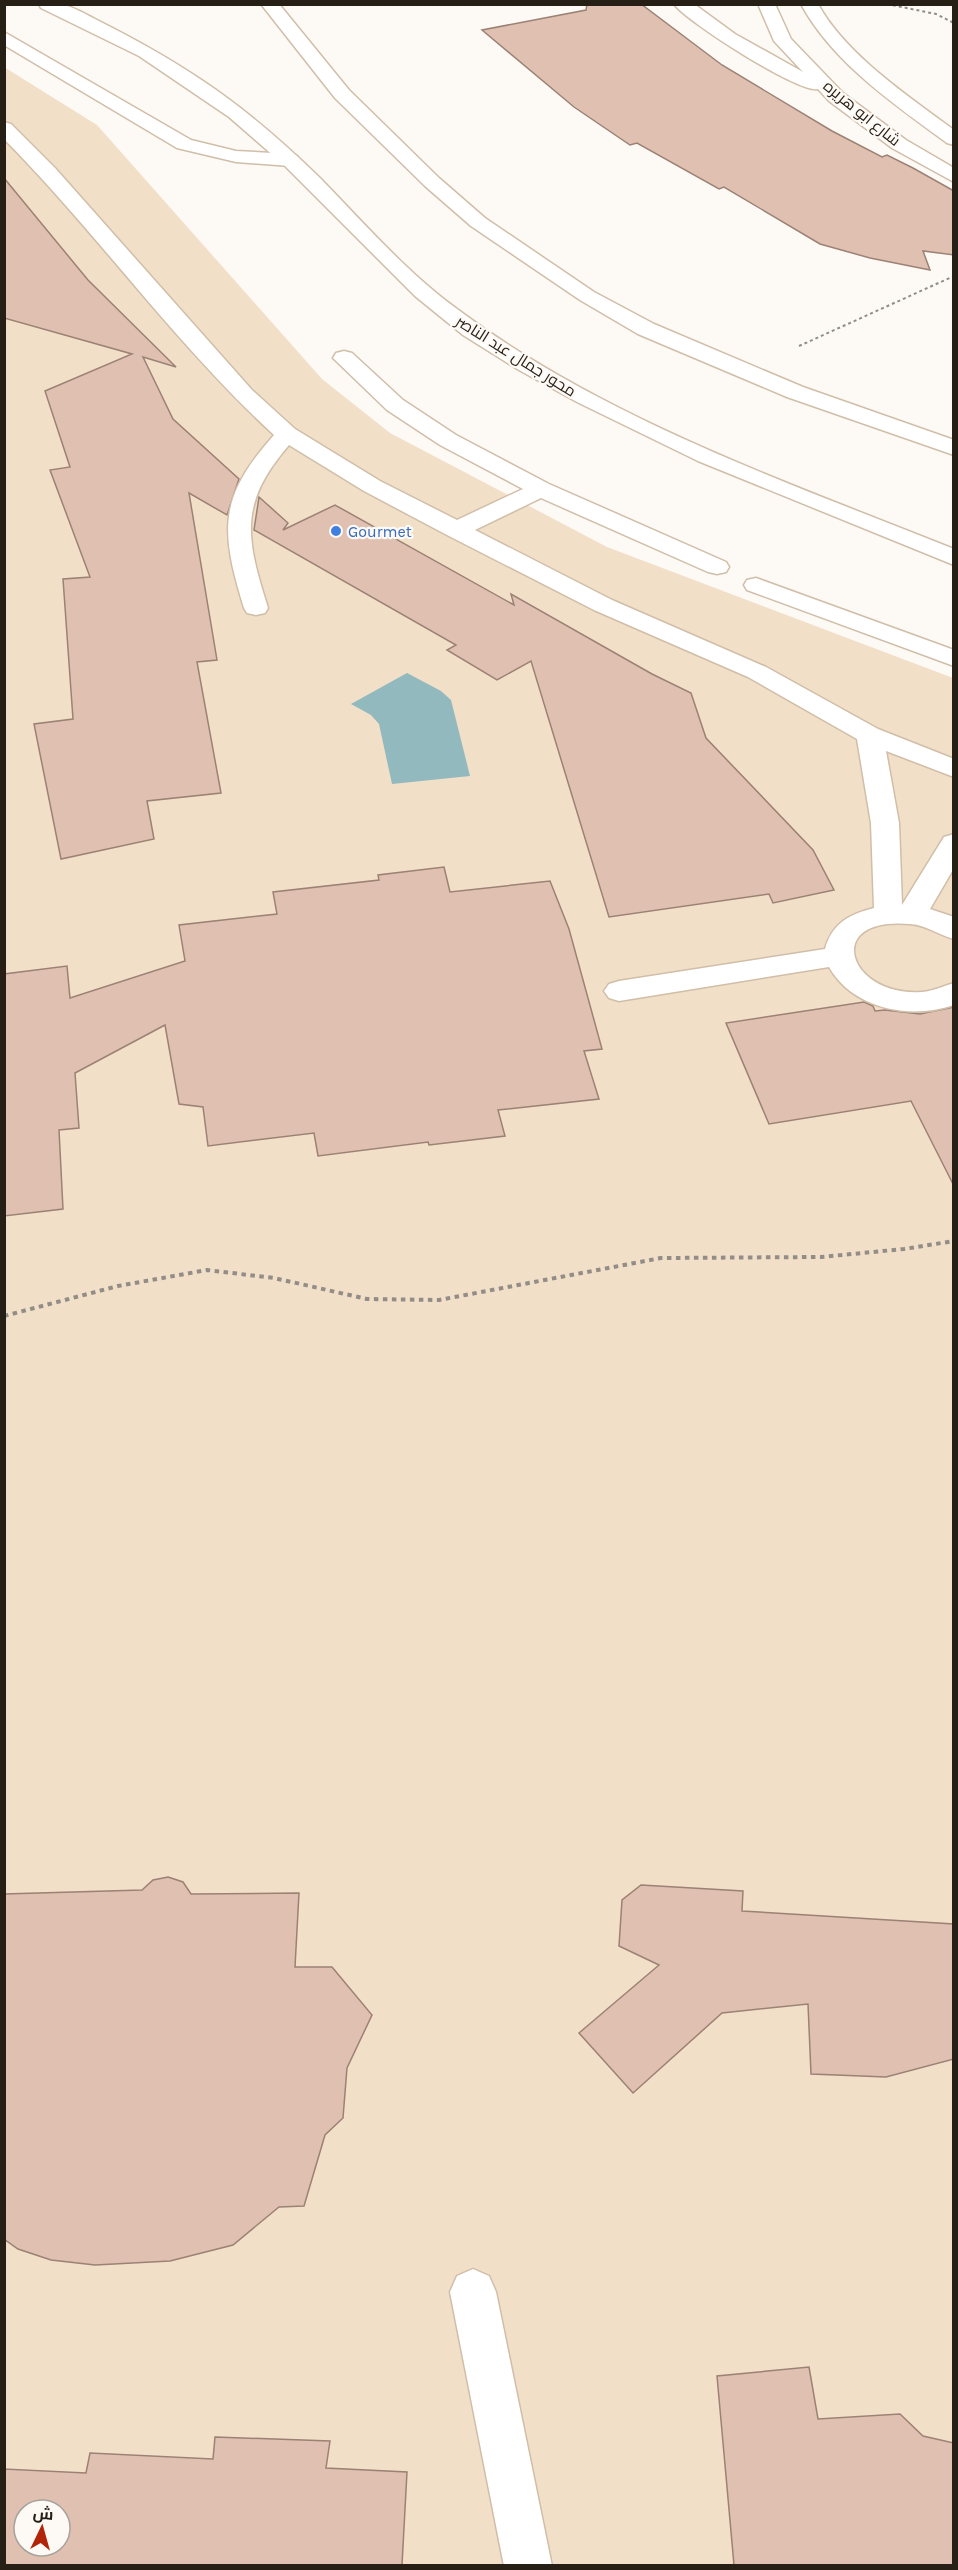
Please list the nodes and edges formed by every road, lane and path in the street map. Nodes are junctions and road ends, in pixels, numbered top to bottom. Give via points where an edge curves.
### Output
1 (47, 4) edge
2 (269, 4) edge
3 (682, 4) edge
4 (766, 4) edge
5 (809, 4) edge
6 (887, 4) edge
7 (953, 23) edge
8 (4, 37) edge
9 (836, 97) junction
10 (4, 128) edge
11 (954, 139) edge
12 (290, 160) junction
13 (954, 176) edge
14 (954, 276) edge
15 (344, 358) dead end
16 (744, 371) junction
17 (287, 434) junction
18 (954, 448) edge
19 (541, 489) junction
20 (455, 530) junction
21 (954, 558) edge
22 (717, 567) dead end
23 (756, 585) dead end
24 (256, 608) dead end
25 (951, 653) edge
26 (869, 735) junction
27 (954, 769) edge
28 (954, 843) edge
29 (900, 914) junction
30 (954, 930) edge
31 (839, 956) junction
32 (619, 991) dead end
33 (954, 993) edge
34 (954, 1241) edge
35 (4, 1316) edge
36 (473, 2292) dead end
37 (528, 2565) edge

1 - 12 street, محور جمال عبد الناصر via 146,52 206,89
2 - 16 street via 342,94 478,222 578,290 636,323
3 - 9 street via 777,66
4 - 9 street, شارع ابو هريره via 783,41
5 - 11 street, شارع ابو هريره via 821,26 885,88
6 - 7 path via 936,14
8 - 12 street via 184,144 217,154
9 - 13 street, شارع ابو هريره via 899,144
10 - 17 street via 48,172 244,395
12 - 21 street, محور جمال عبد الناصر via 352,226 426,295 470,330 528,365 582,397 651,430
14 - 16 path
15 - 19 street via 382,395 423,425
16 - 18 street
17 - 20 street via 346,472
17 - 24 street via 255,473 237,516 238,544
19 - 20 street
19 - 22 street
20 - 26 street via 611,609 757,672
23 - 25 street
26 - 27 street
26 - 29 street
28 - 29 street
29 - 30 street via 946,924
29 - 31 street via 862,921 844,937
31 - 32 street
31 - 33 street via 850,978 875,995 909,1003 943,1000
34 - 35 path via 821,1257 662,1258 439,1300 367,1299 274,1278 207,1270 118,1286
36 - 37 street

